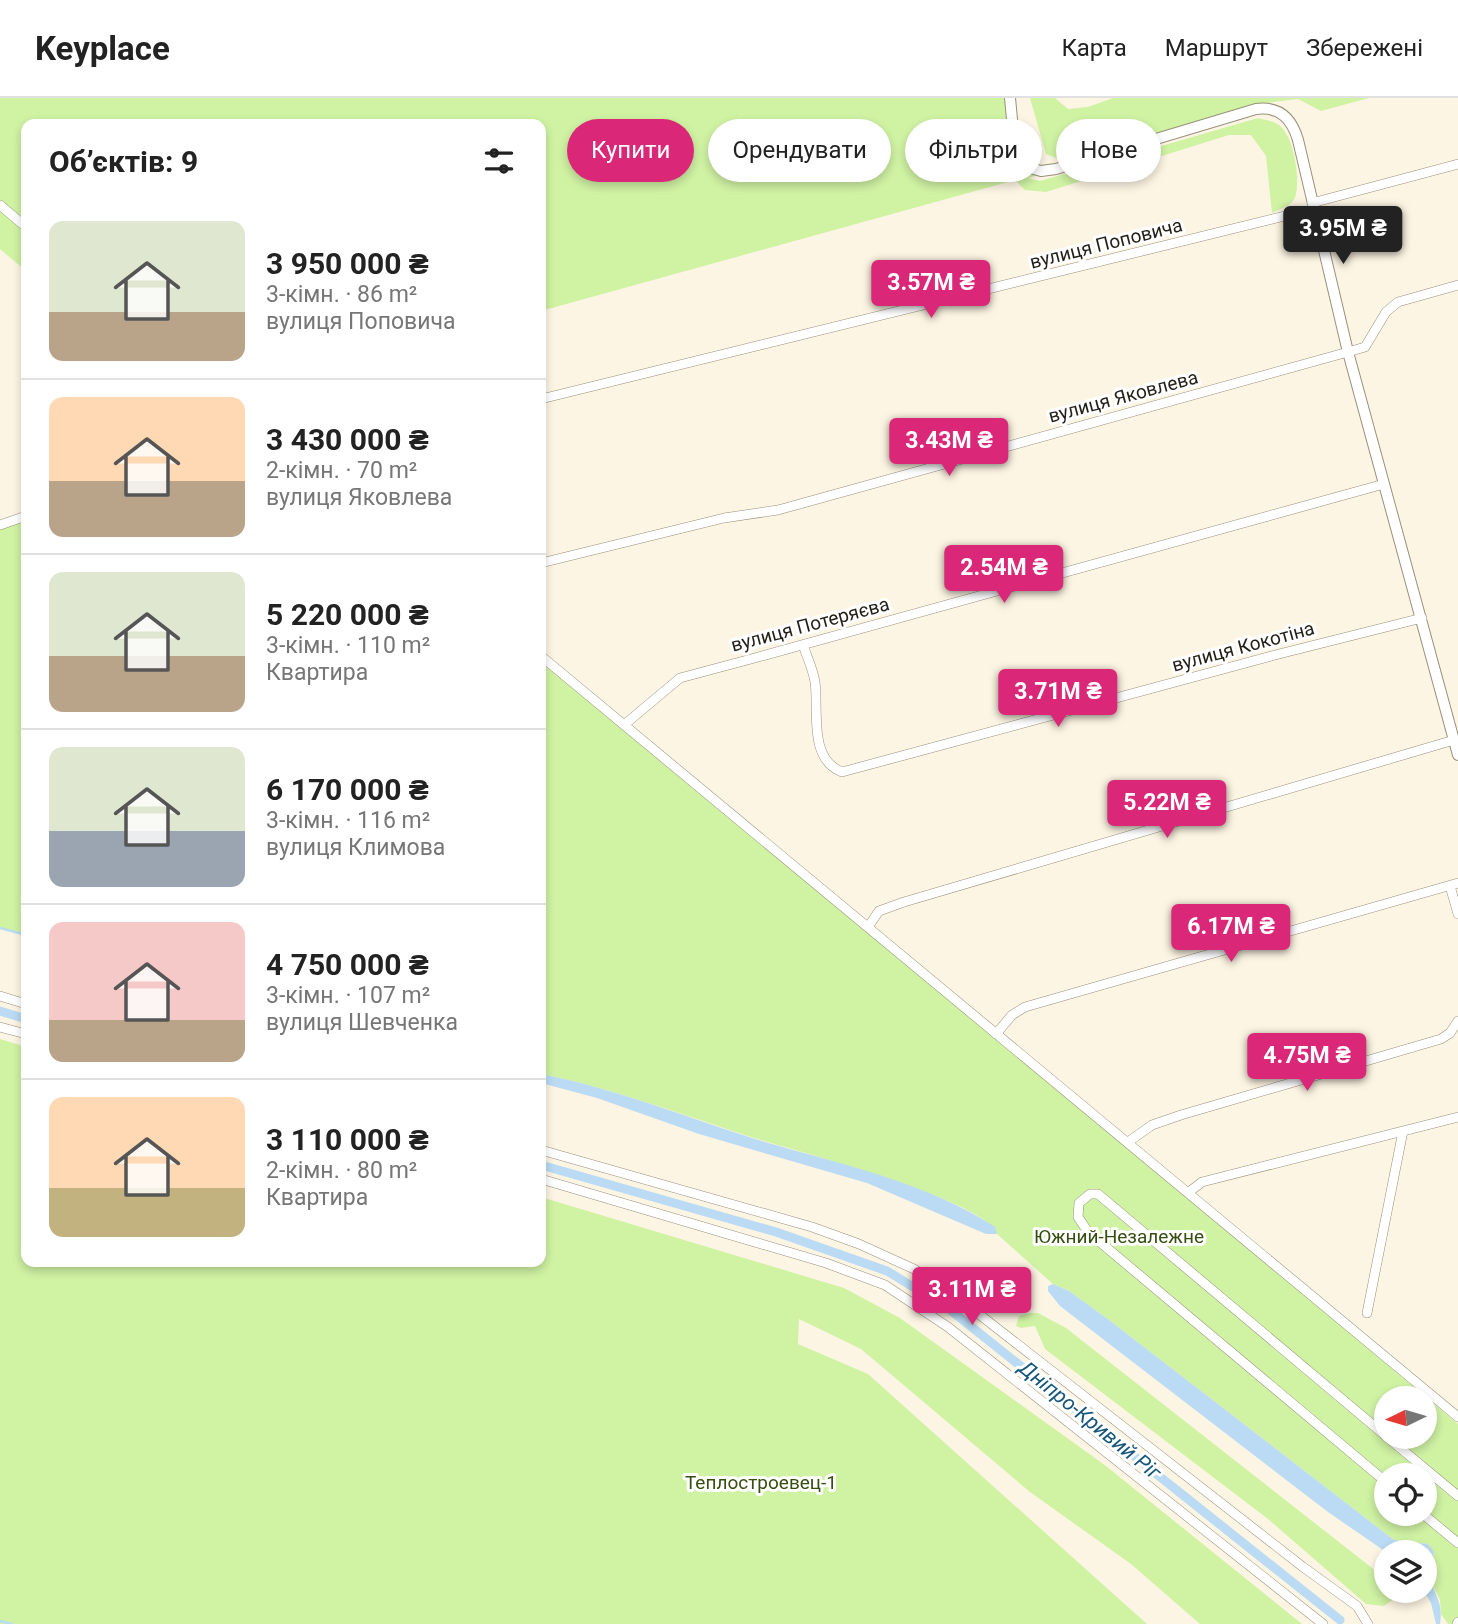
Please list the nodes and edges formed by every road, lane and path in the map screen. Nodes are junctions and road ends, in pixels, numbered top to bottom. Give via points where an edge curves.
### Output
1 (1010, 98) edge
2 (1458, 164) edge
3 (0, 205) edge
4 (1312, 206) junction
5 (21, 223) edge
6 (1458, 285) edge
7 (1348, 352) junction
8 (546, 398) edge
9 (1384, 484) junction
10 (21, 518) edge
11 (0, 525) edge
12 (546, 562) edge
13 (1422, 618) junction
14 (803, 645) junction
15 (546, 660) edge
16 (624, 725) junction
17 (1454, 740) junction
18 (1458, 755) edge
19 (1454, 884) edge
20 (1458, 914) edge
21 (868, 926) junction
22 (0, 996) edge
23 (21, 1002) edge
24 (1458, 1021) edge
25 (0, 1027) edge
26 (21, 1033) edge
27 (996, 1034) junction
28 (1458, 1116) edge
29 (1403, 1131) junction
30 (1128, 1142) junction
31 (546, 1151) edge
32 (546, 1180) edge
33 (1189, 1192) junction
34 (1367, 1313) dead end
35 (1458, 1417) edge
36 (1374, 1425) edge
37 (1402, 1449) edge
38 (1374, 1472) edge
39 (1458, 1496) edge
40 (1437, 1526) edge
41 (1458, 1543) edge
42 (1323, 1624) edge
43 (1368, 1624) edge

1 - 4 street via 1018,159 1023,166 1041,171 1242,112 1274,109 1294,127
2 - 4 street, вулиця Поповича
3 - 5 street
4 - 7 street
4 - 8 street, вулиця Поповича
6 - 7 street via 1398,302 1386,312 1365,347
7 - 9 street
7 - 12 street, вулиця Яковлева via 778,510 724,518
9 - 13 street
9 - 14 street, вулиця Потеряєва
10 - 11 street
13 - 14 street, вулиця Кокотіна via 842,772 828,762 819,742 815,684
13 - 17 street
14 - 16 street, вулиця Потеряєва via 680,678
15 - 16 street
16 - 21 street
17 - 18 street
17 - 21 street via 894,905 879,911
19 - 20 street
19 - 27 street via 1025,1007
21 - 27 street
22 - 23 street
24 - 30 street via 1441,1039 1181,1115 1152,1125
25 - 26 street
27 - 30 street
28 - 29 street
29 - 33 street via 1202,1182
29 - 34 street
30 - 33 street
31 - 43 street via 812,1227 914,1269 957,1297 1357,1606
32 - 42 street via 826,1263 885,1285 948,1327
33 - 35 street
36 - 38 street via 1098,1194 1079,1203 1078,1217 1088,1232
37 - 39 street
40 - 41 street

